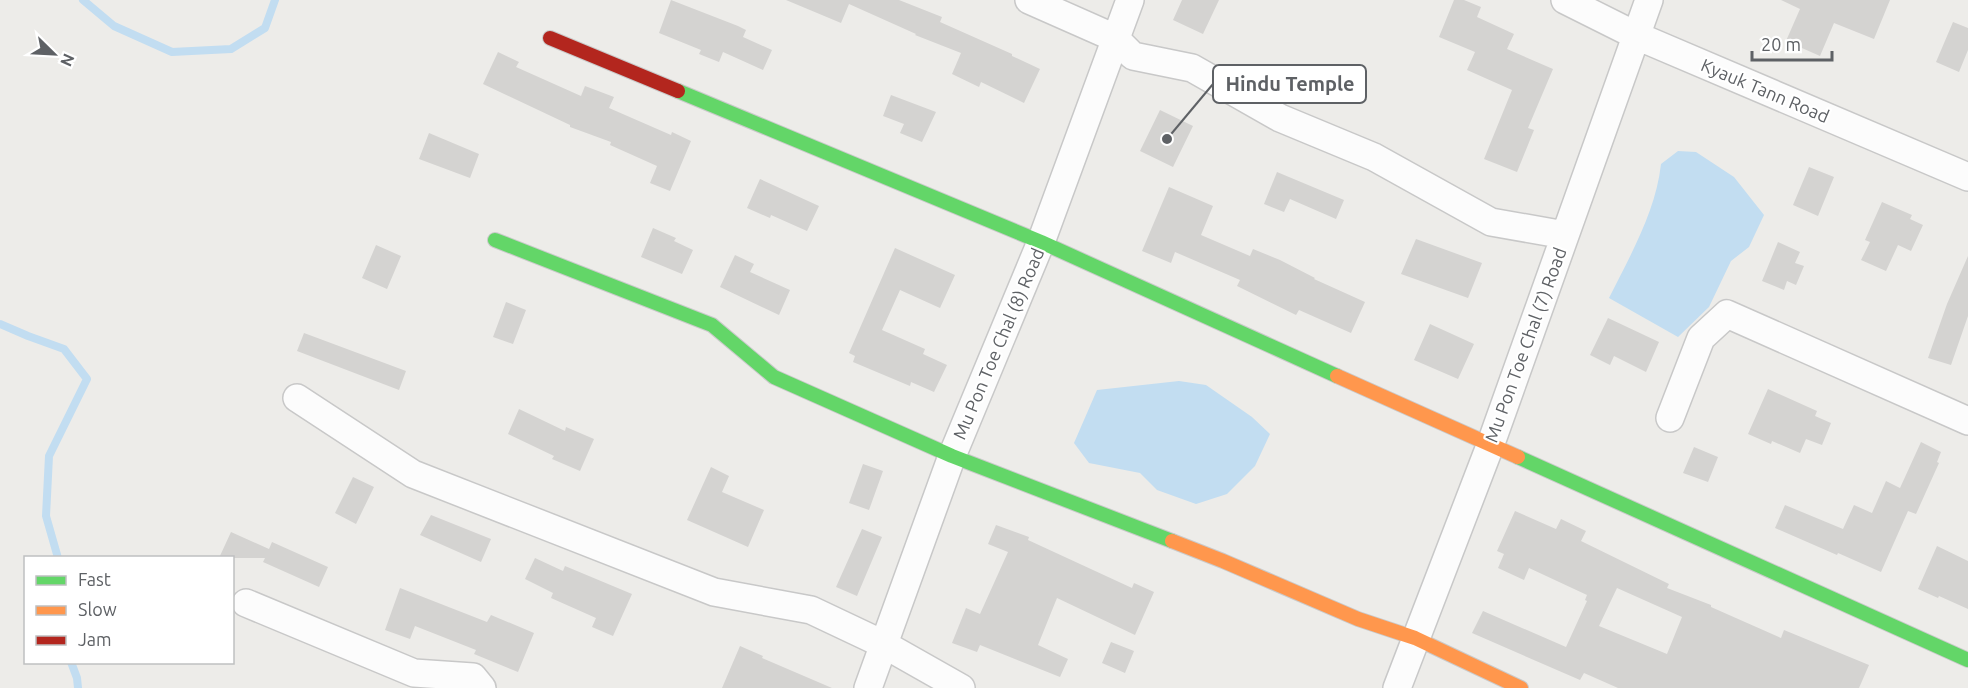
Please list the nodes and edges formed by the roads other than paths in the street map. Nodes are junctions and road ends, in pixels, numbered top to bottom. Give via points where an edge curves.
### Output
1 (1029, 0) edge
2 (1130, 0) edge
3 (1565, 0) edge
4 (1649, 0) edge
5 (1637, 36) junction
6 (550, 38) dead end
7 (1115, 38) junction
8 (1968, 177) edge
9 (1565, 235) junction
10 (495, 240) dead end
11 (1041, 242) junction
12 (297, 398) dead end
13 (1670, 418) dead end
14 (1968, 421) edge
15 (1490, 446) junction
16 (952, 456) junction
17 (246, 603) dead end
18 (1415, 638) junction
19 (885, 645) junction
20 (1968, 660) edge
21 (482, 688) edge
22 (868, 688) edge
23 (961, 688) edge
24 (1397, 688) edge
25 (1521, 688) edge

1 - 7 street
2 - 7 street, Mu Pon Toe Chal (8) Road
3 - 5 street, Kyauk Tann Road
4 - 5 street, Mu Pon Toe Chal (7) Road
5 - 8 street, Kyauk Tann Road
5 - 9 street, Mu Pon Toe Chal (7) Road
6 - 11 street
7 - 9 street via 1133,56 1192,68 1280,117 1374,157 1491,222
7 - 11 street, Mu Pon Toe Chal (8) Road
9 - 15 street, Mu Pon Toe Chal (7) Road
10 - 16 street via 712,325 774,377
11 - 15 street
11 - 16 street, Mu Pon Toe Chal (8) Road
12 - 19 street via 413,474 714,592 811,610
13 - 14 street via 1701,338 1727,314
15 - 18 street, Mu Pon Toe Chal (7) Road
15 - 20 street
16 - 18 street via 1223,561 1358,619
16 - 19 street, Mu Pon Toe Chal (8) Road
17 - 21 street via 414,673 473,677
18 - 24 street, Mu Pon Toe Chal (7) Road
18 - 25 street
19 - 22 street, Mu Pon Toe Chal (8) Road
19 - 23 street

